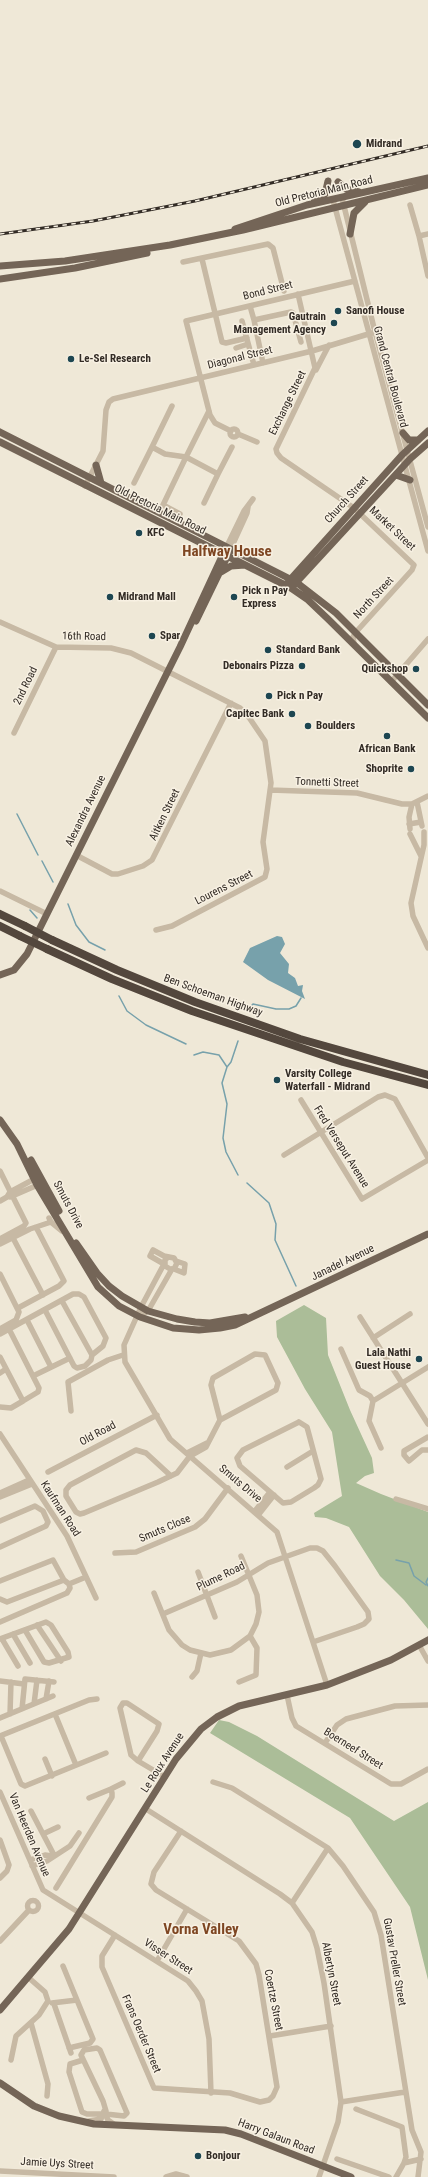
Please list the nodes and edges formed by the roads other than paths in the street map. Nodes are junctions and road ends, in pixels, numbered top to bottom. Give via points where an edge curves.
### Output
1 (428, 178) edge
2 (328, 181) dead end
3 (338, 182) dead end
4 (428, 185) edge
5 (368, 192) junction
6 (377, 197) junction
7 (342, 198) junction
8 (333, 200) junction
9 (307, 205) junction
10 (410, 205) dead end
11 (344, 206) junction
12 (334, 208) junction
13 (227, 232) junction
14 (350, 234) junction
15 (428, 234) edge
16 (419, 236) junction
17 (170, 245) junction
18 (202, 259) junction
19 (183, 262) dead end
20 (0, 266) edge
21 (428, 276) edge
22 (0, 279) edge
23 (355, 280) junction
24 (284, 291) dead end
25 (298, 294) junction
26 (250, 306) junction
27 (216, 314) junction
28 (254, 320) junction
29 (242, 321) dead end
30 (375, 332) junction
31 (368, 333) junction
32 (247, 338) junction
33 (301, 342) dead end
34 (248, 344) junction
35 (329, 345) junction
36 (236, 348) dead end
37 (312, 351) junction
38 (263, 362) junction
39 (254, 365) junction
40 (315, 371) junction
41 (200, 378) junction
42 (172, 406) dead end
43 (209, 411) junction
44 (428, 431) edge
45 (0, 432) edge
46 (403, 433) junction
47 (418, 440) junction
48 (0, 442) edge
49 (257, 442) dead end
50 (428, 443) edge
51 (152, 447) junction
52 (232, 447) dead end
53 (408, 449) junction
54 (276, 452) joint
55 (402, 455) junction
56 (186, 457) junction
57 (410, 459) junction
58 (405, 465) junction
59 (96, 466) junction
60 (78, 472) junction
61 (218, 474) junction
62 (396, 475) junction
63 (90, 478) junction
64 (410, 480) junction
65 (101, 483) junction
66 (134, 483) dead end
67 (86, 486) junction
68 (253, 499) dead end
69 (204, 503) dead end
70 (354, 508) junction
71 (180, 514) dead end
72 (361, 514) junction
73 (428, 527) edge
74 (229, 547) junction
75 (428, 551) edge
76 (226, 555) junction
77 (246, 565) junction
78 (414, 567) joint
79 (221, 572) junction
80 (294, 580) junction
81 (289, 587) junction
82 (0, 622) edge
83 (356, 632) junction
84 (428, 639) edge
85 (354, 644) junction
86 (56, 647) junction
87 (180, 647) junction
88 (167, 671) junction
89 (398, 674) junction
90 (391, 682) junction
91 (231, 703) junction
92 (428, 705) edge
93 (428, 718) edge
94 (14, 733) dead end
95 (270, 790) junction
96 (428, 796) edge
97 (414, 803) junction
98 (422, 827) junction
99 (410, 829) junction
100 (76, 855) junction
101 (421, 856) junction
102 (0, 891) edge
103 (0, 914) edge
104 (46, 914) junction
105 (0, 926) edge
106 (156, 930) dead end
107 (428, 948) edge
108 (0, 975) edge
109 (428, 1075) edge
110 (428, 1085) edge
111 (301, 1100) dead end
112 (0, 1114) edge
113 (0, 1120) edge
114 (321, 1132) junction
115 (284, 1154) dead end
116 (428, 1159) edge
117 (0, 1171) edge
118 (39, 1180) junction
119 (10, 1195) junction
120 (0, 1201) edge
121 (49, 1203) junction
122 (50, 1220) junction
123 (37, 1227) junction
124 (428, 1234) edge
125 (12, 1238) junction
126 (0, 1239) edge
127 (71, 1242) junction
128 (0, 1244) edge
129 (168, 1257) junction
130 (176, 1261) junction
131 (164, 1264) junction
132 (173, 1269) junction
133 (0, 1274) edge
134 (43, 1295) junction
135 (62, 1301) junction
136 (18, 1308) junction
137 (145, 1309) junction
138 (45, 1310) junction
139 (268, 1311) junction
140 (410, 1314) dead end
141 (141, 1317) junction
142 (360, 1317) dead end
143 (27, 1320) junction
144 (0, 1329) edge
145 (9, 1329) junction
146 (373, 1338) junction
147 (341, 1349) dead end
148 (123, 1354) junction
149 (92, 1355) junction
150 (0, 1357) edge
151 (70, 1358) junction
152 (428, 1367) edge
153 (51, 1368) junction
154 (6, 1369) junction
155 (0, 1373) edge
156 (33, 1376) junction
157 (403, 1384) junction
158 (22, 1401) junction
159 (373, 1401) junction
160 (0, 1407) edge
161 (71, 1411) dead end
162 (157, 1415) junction
163 (220, 1420) junction
164 (428, 1424) edge
165 (0, 1434) edge
166 (428, 1437) edge
167 (381, 1448) dead end
168 (313, 1450) junction
169 (428, 1450) edge
170 (188, 1455) junction
171 (287, 1467) dead end
172 (48, 1472) dead end
173 (171, 1476) junction
174 (30, 1482) junction
175 (228, 1488) junction
176 (0, 1493) edge
177 (272, 1494) junction
178 (0, 1497) edge
179 (396, 1499) dead end
180 (428, 1509) edge
181 (257, 1513) junction
182 (0, 1521) edge
183 (0, 1547) edge
184 (115, 1553) dead end
185 (286, 1555) junction
186 (241, 1556) dead end
187 (198, 1572) dead end
188 (250, 1575) junction
189 (86, 1577) junction
190 (0, 1581) edge
191 (67, 1582) junction
192 (154, 1593) dead end
193 (102, 1594) dead end
194 (207, 1596) junction
195 (0, 1599) edge
196 (163, 1614) junction
197 (215, 1618) dead end
198 (0, 1622) edge
199 (37, 1625) junction
200 (25, 1630) junction
201 (13, 1634) junction
202 (250, 1636) junction
203 (1, 1639) edge
204 (428, 1640) edge
205 (313, 1642) junction
206 (419, 1645) junction
207 (201, 1653) junction
208 (61, 1661) junction
209 (428, 1661) edge
210 (30, 1662) dead end
211 (18, 1666) dead end
212 (192, 1677) dead end
213 (37, 1680) junction
214 (0, 1681) edge
215 (11, 1682) junction
216 (239, 1682) dead end
217 (24, 1684) junction
218 (328, 1685) junction
219 (287, 1695) junction
220 (53, 1696) dead end
221 (46, 1699) junction
222 (97, 1699) dead end
223 (34, 1704) junction
224 (428, 1705) edge
225 (22, 1709) junction
226 (10, 1714) junction
227 (55, 1714) junction
228 (0, 1718) edge
229 (1, 1739) edge
230 (325, 1743) junction
231 (106, 1753) dead end
232 (45, 1759) dead end
233 (138, 1761) junction
234 (76, 1765) junction
235 (428, 1769) edge
236 (52, 1776) junction
237 (165, 1777) junction
238 (213, 1782) dead end
239 (123, 1783) dead end
240 (111, 1789) junction
241 (0, 1792) edge
242 (89, 1798) dead end
243 (146, 1809) junction
244 (31, 1811) dead end
245 (58, 1827) dead end
246 (181, 1831) junction
247 (79, 1833) dead end
248 (42, 1834) junction
249 (0, 1840) edge
250 (70, 1846) junction
251 (328, 1848) junction
252 (78, 1850) junction
253 (53, 1855) junction
254 (31, 1863) junction
255 (0, 1878) edge
256 (56, 1888) dead end
257 (292, 1903) junction
258 (29, 1910) dead end
259 (187, 1910) junction
260 (79, 1912) junction
261 (115, 1935) junction
262 (0, 1941) edge
263 (156, 1961) junction
264 (63, 1966) dead end
265 (29, 1978) junction
266 (77, 2000) junction
267 (48, 2001) junction
268 (54, 2004) junction
269 (0, 2010) edge
270 (31, 2023) junction
271 (330, 2026) junction
272 (270, 2036) junction
273 (11, 2060) dead end
274 (83, 2060) junction
275 (0, 2083) edge
276 (405, 2092) junction
277 (212, 2093) junction
278 (47, 2096) dead end
279 (341, 2102) junction
280 (356, 2109) dead end
281 (105, 2112) junction
282 (58, 2116) junction
283 (81, 2121) junction
284 (115, 2125) junction
285 (144, 2127) junction
286 (337, 2159) dead end
287 (421, 2159) junction
288 (404, 2163) junction
289 (323, 2167) junction
290 (0, 2171) edge
291 (69, 2176) edge
292 (114, 2177) edge
293 (166, 2177) edge
294 (187, 2177) edge
295 (319, 2177) edge
296 (351, 2177) edge
297 (389, 2177) edge
298 (396, 2177) edge
299 (418, 2177) edge

1 - 5 main road, Old Pretoria Main Road
2 - 9 main road via 323,196
3 - 5 main road via 351,191
4 - 6 main road, Old Pretoria Main Road
5 - 7 main road, Old Pretoria Main Road
6 - 11 main road, Old Pretoria Main Road
6 - 14 main road via 357,208
7 - 8 main road, Old Pretoria Main Road
7 - 11 street, Grand Central Boulevard
8 - 9 main road, Old Pretoria Main Road
8 - 12 street, Grand Central Boulevard
9 - 13 main road, Old Pretoria Main Road
10 - 16 street
11 - 12 main road, Old Pretoria Main Road
11 - 14 street, Grand Central Boulevard
12 - 13 main road, Old Pretoria Main Road
12 - 23 street, Grand Central Boulevard
13 - 17 main road, Old Pretoria Main Road
14 - 30 street, Grand Central Boulevard
15 - 16 street
16 - 21 street
17 - 20 main road, Old Pretoria Main Road via 65,261
17 - 22 main road, Old Pretoria Main Road via 80,268
18 - 19 street
18 - 24 street via 268,244 271,246
18 - 27 street
23 - 25 street, Bond Street
23 - 31 street, Grand Central Boulevard
25 - 26 street, Bond Street
25 - 37 street, Exchange Street
26 - 27 street, Bond Street
26 - 28 street
27 - 32 street via 224,343
27 - 41 street, Bond Street via 186,321
28 - 33 street via 291,312
28 - 38 street
29 - 32 street
30 - 31 street, Diagonal Street
30 - 46 street, Grand Central Boulevard
31 - 35 street, Diagonal Street
31 - 55 street, Grand Central Boulevard
32 - 34 street
34 - 36 street
34 - 39 street
35 - 37 street, Diagonal Street
35 - 40 street
37 - 38 street, Diagonal Street
37 - 40 street, Exchange Street
38 - 39 street, Diagonal Street
39 - 41 street, Diagonal Street
40 - 54 street, Exchange Street
41 - 43 street
41 - 59 street, Diagonal Street via 109,402 106,410 103,451
42 - 51 street
43 - 49 street via 214,421 231,431 233,437 238,434
43 - 56 street
44 - 47 main road, Church Street
45 - 60 main road, Old Pretoria Main Road
46 - 47 main road via 409,440
46 - 53 street, Grand Central Boulevard
47 - 53 main road, Church Street
48 - 67 main road, Old Pretoria Main Road
50 - 57 main road, Church Street
51 - 56 street via 165,454
51 - 66 street
52 - 61 street
53 - 55 main road, Church Street
53 - 57 street, Grand Central Boulevard
54 - 70 street, Market Street
55 - 58 street, Grand Central Boulevard
55 - 70 main road, Church Street
56 - 61 street
56 - 71 street via 163,505
57 - 58 main road, Church Street
57 - 73 street, Grand Central Boulevard
58 - 62 main road, Church Street
58 - 64 street, Grand Central Boulevard
59 - 60 main road
59 - 63 street
59 - 65 main road
60 - 63 main road, Old Pretoria Main Road
61 - 69 street
62 - 64 main road
62 - 72 main road, Church Street
63 - 65 main road, Old Pretoria Main Road
63 - 67 street
64 - 75 street, Grand Central Boulevard
65 - 74 main road, Old Pretoria Main Road
67 - 76 main road, Old Pretoria Main Road
68 - 74 street, Alexandra Avenue
70 - 72 street, Market Street
70 - 80 main road, Church Street
72 - 78 street, Market Street via 413,562
72 - 80 main road, Church Street
74 - 76 main road, Alexandra Avenue
74 - 80 main road, Old Pretoria Main Road
76 - 77 main road, Old Pretoria Main Road
76 - 79 main road, Alexandra Avenue
76 - 87 main road, Alexandra Avenue
77 - 79 main road via 231,566
77 - 81 main road, Old Pretoria Main Road
78 - 83 street, North Street
79 - 87 main road, Alexandra Avenue
80 - 81 main road, Church Street
80 - 83 main road, Old Pretoria Main Road via 325,603
81 - 85 main road, Old Pretoria Main Road via 307,599
82 - 86 street, 16th Road
83 - 85 street, North Street via 353,636
83 - 89 main road, Old Pretoria Main Road
84 - 89 street
85 - 90 main road, Old Pretoria Main Road
86 - 88 street, 16th Road via 122,650
86 - 94 street, 2nd Road
87 - 88 main road, Alexandra Avenue
88 - 91 street, 16th Road
88 - 100 main road, Alexandra Avenue
89 - 90 street
89 - 92 main road, Old Pretoria Main Road
90 - 93 main road, Old Pretoria Main Road
91 - 95 street, 16th Road via 245,712 265,741
91 - 100 street, Aitken Street via 152,860 143,866 112,874
95 - 97 street, Tonnetti Street via 357,793 402,804
95 - 106 street, Lourens Street via 263,842 267,869 265,878 172,926
96 - 97 street
97 - 98 street
97 - 99 street
98 - 99 street
98 - 101 street via 424,845
99 - 101 street
100 - 104 main road, Alexandra Avenue
101 - 107 street via 410,903
102 - 104 street
103 - 109 highway, Ben Schoeman Highway, bridge via 117,970 195,1002 323,1046
104 - 108 main road, Alexandra Avenue via 27,954 18,966
105 - 110 highway, Ben Schoeman Highway, bridge via 112,979 207,1016 343,1062
111 - 114 street, Fred Verseput Avenue
112 - 118 main road, Smuts Drive via 20,1142
113 - 118 main road, Smuts Drive
114 - 115 street
114 - 116 street via 378,1097 389,1096 394,1100
114 - 116 street, Fred Verseput Avenue via 362,1199
117 - 119 street
118 - 119 street
118 - 121 main road, Smuts Drive
118 - 137 main road, Smuts Drive via 76,1244 97,1274 122,1296
119 - 120 street
119 - 126 street via 25,1224
121 - 122 street via 52,1213
121 - 127 main road, Smuts Drive
122 - 123 street
122 - 127 street
123 - 125 street
123 - 134 street via 64,1281
124 - 139 main road, Janadel Avenue
125 - 128 street
125 - 134 street
127 - 141 main road, Smuts Drive via 90,1276 103,1292 113,1302
129 - 130 street
129 - 131 street
129 - 131 street via 153,1250 150,1256
130 - 132 street
130 - 132 street via 185,1264 184,1273
131 - 132 street via 166,1268
131 - 137 street
132 - 137 street
133 - 136 street
134 - 136 street
135 - 138 street
135 - 149 street
135 - 149 street via 77,1293 83,1296 87,1303 106,1338 103,1346
136 - 144 street via 20,1312 17,1319
137 - 139 main road, Janadel Avenue via 177,1319 210,1322 242,1318
137 - 141 street
138 - 143 street
138 - 151 street
139 - 141 main road, Janadel Avenue via 235,1325 199,1330 173,1328
140 - 146 street
141 - 148 street via 124,1345
142 - 146 street
143 - 145 street
143 - 153 street
144 - 145 street
145 - 156 street
146 - 157 street
147 - 159 street via 360,1390
148 - 161 street via 68,1382
148 - 162 street, Smuts Drive via 130,1372
149 - 151 street via 90,1362 79,1368 74,1366
150 - 154 street
151 - 153 street
152 - 157 street
153 - 156 street
154 - 155 street
154 - 158 street
156 - 158 street via 39,1392
157 - 159 street
157 - 164 street
158 - 160 street via 11,1408
159 - 167 street via 369,1421
162 - 170 street, Smuts Drive via 170,1439
162 - 172 street, Old Road
163 - 163 street via 276,1390 278,1383 265,1355 255,1354 213,1378 211,1385
163 - 170 street via 207,1443
165 - 174 street, Kaufman Road
166 - 169 street via 404,1451 405,1458 409,1461 422,1450
168 - 171 street
168 - 177 street via 321,1475 318,1485 288,1503 280,1502
168 - 177 street via 307,1427 299,1422 240,1452 237,1458 240,1466
170 - 173 street via 181,1470
170 - 175 street, Smuts Drive
173 - 173 street via 80,1514 66,1496 66,1490 70,1485 136,1450 146,1453
174 - 176 street
174 - 178 street
174 - 189 street, Kaufman Road via 66,1536
175 - 181 street, Smuts Drive
175 - 184 street, Smuts Close via 205,1519 195,1527 136,1552
177 - 181 street
179 - 180 street
181 - 185 street, Smuts Drive via 277,1532
182 - 183 street via 35,1506 43,1511 48,1522 46,1526
185 - 188 street, Plume Road via 268,1562
185 - 205 street, Smuts Drive
185 - 205 street, Plume Road via 315,1548 323,1551 369,1615 364,1624
186 - 188 street
187 - 194 street
188 - 194 street, Plume Road
188 - 202 street via 259,1607 256,1624
189 - 191 street
189 - 193 street, Kaufman Road via 94,1598
190 - 191 street via 51,1560 56,1563
191 - 195 street via 7,1602
191 - 198 street via 70,1591 67,1593
192 - 196 street
194 - 196 street, Plume Road
194 - 197 street
196 - 207 street via 169,1630 178,1641 186,1648
199 - 200 street
199 - 208 street
199 - 208 street via 46,1622 51,1625 68,1652 69,1657
200 - 201 street
200 - 208 street via 44,1662
201 - 203 street
201 - 210 street
202 - 207 street via 239,1646 226,1652 210,1655
202 - 216 street via 257,1648 256,1675
203 - 211 street
204 - 206 main road, Le Roux Avenue
205 - 218 street, Smuts Drive
206 - 209 street
206 - 218 main road, Le Roux Avenue via 384,1663
207 - 212 street via 197,1672
213 - 217 street via 26,1679
213 - 221 street via 51,1682
213 - 223 street
214 - 215 street
215 - 217 street
215 - 226 street
217 - 225 street
218 - 219 main road, Le Roux Avenue
219 - 230 street, Boerneef Street via 294,1722
219 - 237 main road, Le Roux Avenue via 239,1706 217,1717 194,1736
220 - 221 street
221 - 223 street
222 - 227 street
223 - 225 street
224 - 230 street via 395,1706 346,1719 337,1725
225 - 226 street
226 - 228 street
227 - 229 street
227 - 234 street
229 - 236 street via 24,1786
230 - 235 street, Boerneef Street via 391,1784 401,1784
231 - 234 street
232 - 236 street
233 - 233 street via 129,1751 120,1708 123,1703 127,1703 158,1724 157,1731
233 - 237 street
234 - 236 street
237 - 243 main road, Le Roux Avenue
238 - 251 street, Gustav Preller Street via 232,1788
239 - 240 street
240 - 242 street
240 - 252 street via 112,1797
241 - 254 street, Van Heerden Avenue
243 - 246 street, Albertyn Street
243 - 260 main road, Le Roux Avenue
244 - 248 street
245 - 248 street
246 - 257 street, Albertyn Street via 268,1885
246 - 259 street, Coertze Street via 151,1880 153,1888
247 - 250 street
248 - 253 street
249 - 255 street via 9,1865
250 - 252 street
250 - 253 street
251 - 257 street
251 - 276 street, Gustav Preller Street via 371,1906 378,1920
252 - 256 street
253 - 254 street via 47,1860
254 - 260 street, Van Heerden Avenue via 43,1890
257 - 271 street, Albertyn Street via 305,1920 317,1948
258 - 262 street
259 - 263 street
259 - 272 street, Coertze Street via 239,1941 251,1956 260,1975
260 - 261 street, Visser Street
260 - 265 main road, Le Roux Avenue via 69,1929
261 - 263 street, Visser Street
261 - 277 street, Frans Oerder Street via 102,1956 102,1967 152,2086 157,2090
263 - 277 street, Visser Street via 188,1981 202,2001 211,2054
264 - 266 street
265 - 267 street via 45,1992
265 - 269 main road, Le Roux Avenue
266 - 268 street
266 - 268 street via 93,2041 70,2051
267 - 268 street
267 - 270 street via 46,2007
270 - 273 street via 16,2036
270 - 278 street via 48,2084
271 - 272 street
271 - 279 street, Albertyn Street
272 - 277 street, Coertze Street via 277,2087 273,2096 260,2102 230,2094
274 - 281 street
274 - 281 street via 70,2064 69,2072 81,2110 84,2114
274 - 281 street via 81,2055 84,2050 99,2049 128,2112 124,2116
275 - 282 main road, Harry Galaun Road via 34,2106
276 - 279 street
276 - 287 street, Gustav Preller Street via 412,2130 420,2148
279 - 289 street, Albertyn Street via 338,2122
280 - 288 street via 402,2127 406,2153
281 - 283 street via 99,2120
281 - 284 street via 109,2122
282 - 283 main road, Harry Galaun Road
282 - 285 main road, Harry Galaun Road via 71,2122 94,2126
283 - 284 main road, Harry Galaun Road
284 - 285 main road, Harry Galaun Road
285 - 289 main road, Harry Galaun Road via 233,2132
286 - 297 street
287 - 288 street
287 - 299 street, Gustav Preller Street
288 - 298 street
289 - 295 street, Albertyn Street
289 - 296 main road, Harry Galaun Road
290 - 291 street, Jamie Uys Street
291 - 292 street, Jamie Uys Street
293 - 294 street via 181,2174

